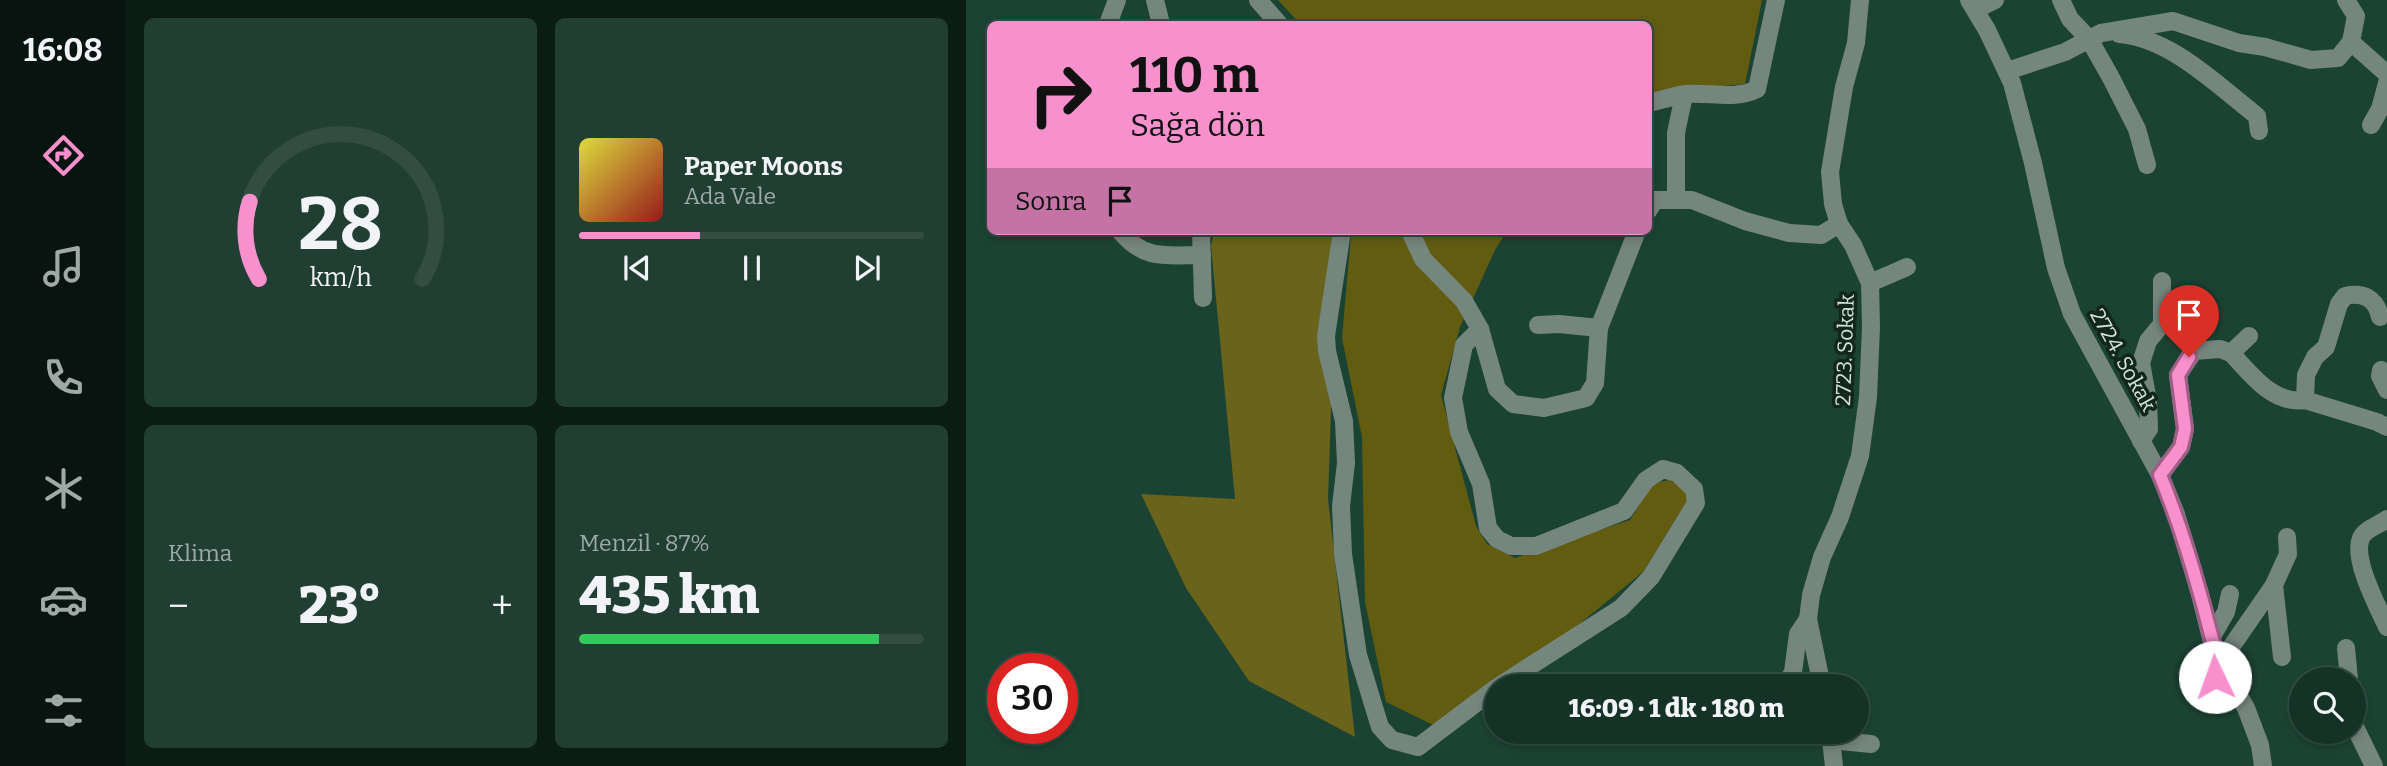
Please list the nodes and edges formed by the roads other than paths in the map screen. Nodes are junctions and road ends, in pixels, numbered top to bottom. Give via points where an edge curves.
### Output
1 (1117, 0) edge
2 (1156, 0) edge
3 (1258, 0) edge
4 (1776, 0) edge
5 (1860, 0) edge
6 (1995, 0) edge
7 (2061, 0) edge
8 (2346, 0) edge
9 (1973, 5) edge
10 (1109, 21) edge
11 (1160, 21) edge
12 (1276, 21) edge
13 (2095, 36) junction
14 (2351, 42) junction
15 (2007, 71) junction
16 (2386, 77) edge
17 (1684, 94) junction
18 (1652, 102) edge
19 (2371, 125) dead end
20 (2259, 131) dead end
21 (2147, 164) dead end
22 (1676, 200) junction
23 (1652, 204) edge
24 (1839, 224) junction
25 (1123, 235) edge
26 (1201, 235) edge
27 (1341, 235) edge
28 (1411, 235) edge
29 (1635, 235) edge
30 (1202, 255) junction
31 (1906, 267) dead end
32 (2162, 281) dead end
33 (1870, 283) junction
34 (1203, 298) dead end
35 (2380, 317) dead end
36 (1538, 325) dead end
37 (1480, 328) junction
38 (1599, 328) junction
39 (2249, 336) dead end
40 (2231, 353) junction
41 (2381, 370) dead end
42 (2387, 390) edge
43 (2305, 401) junction
44 (2387, 427) edge
45 (2141, 441) junction
46 (2160, 475) junction
47 (2387, 519) edge
48 (2287, 537) dead end
49 (2274, 585) junction
50 (2230, 594) dead end
51 (1808, 619) junction
52 (2387, 627) edge
53 (2211, 638) junction
54 (2347, 648) dead end
55 (2281, 657) dead end
56 (2220, 663) junction
57 (2348, 667) edge
58 (1517, 674) edge
59 (1792, 674) edge
60 (1819, 674) edge
61 (2198, 687) dead end
62 (1484, 697) edge
63 (1831, 744) edge
64 (2363, 744) edge
65 (1834, 766) edge
66 (2263, 766) edge
67 (2374, 766) edge

1 - 10 street
2 - 11 street
3 - 12 street
4 - 17 street via 1757,89 1744,95
5 - 24 street, 2723. Sokak via 1830,172
6 - 9 street, 2724. Sokak
7 - 13 street via 2070,19
8 - 14 street via 2356,16
9 - 15 street, 2724. Sokak
13 - 14 street via 2173,21 2311,60 2338,58
13 - 15 street via 2065,52
13 - 20 street via 2135,35 2178,56 2257,116
13 - 21 street via 2137,129
14 - 16 street
15 - 45 street, 2724. Sokak via 2056,268 2072,314
16 - 19 street via 2380,109
17 - 18 street
17 - 22 street via 1676,134
22 - 23 street
22 - 24 street via 1692,201 1789,233 1821,235
24 - 33 street, 2723. Sokak
25 - 30 street via 1131,245 1158,256
26 - 30 street
27 - 62 street via 1326,351 1343,421 1346,463 1341,506 1350,612 1375,714 1392,740 1418,747
28 - 37 street via 1423,259 1464,301
29 - 38 street
30 - 34 street
31 - 33 street
32 - 45 street via 2162,324 2148,341 2141,363 2149,429
33 - 51 street, 2723. Sokak via 1866,425 1840,517 1822,557
35 - 43 street via 2370,298 2345,296 2334,315 2326,347 2306,375
36 - 38 street
37 - 38 street via 1497,389 1513,404 1544,408 1586,398 1595,383
37 - 58 street via 1464,345 1452,398 1459,432 1481,484 1488,528 1497,540 1511,546 1536,546 1624,511 1646,480 1663,469 1677,473 1694,489 1696,503 1651,577 1621,608
39 - 40 street
40 - 43 street via 2278,397
40 - 46 street via 2194,351 2178,375 2185,429 2181,447
41 - 42 street
43 - 44 street
45 - 46 street, 2724. Sokak
46 - 53 street, 2724. Sokak via 2176,514
47 - 52 street via 2360,539 2360,555
48 - 49 street via 2288,554
49 - 55 street
49 - 56 street
50 - 53 street
51 - 59 street, 2723. Sokak via 1798,634
51 - 60 street, 2723. Sokak
53 - 56 street, 2724. Sokak
54 - 57 street
56 - 61 street via 2215,677
56 - 66 street, 2724. Sokak via 2246,708
63 - 65 street
64 - 67 street

